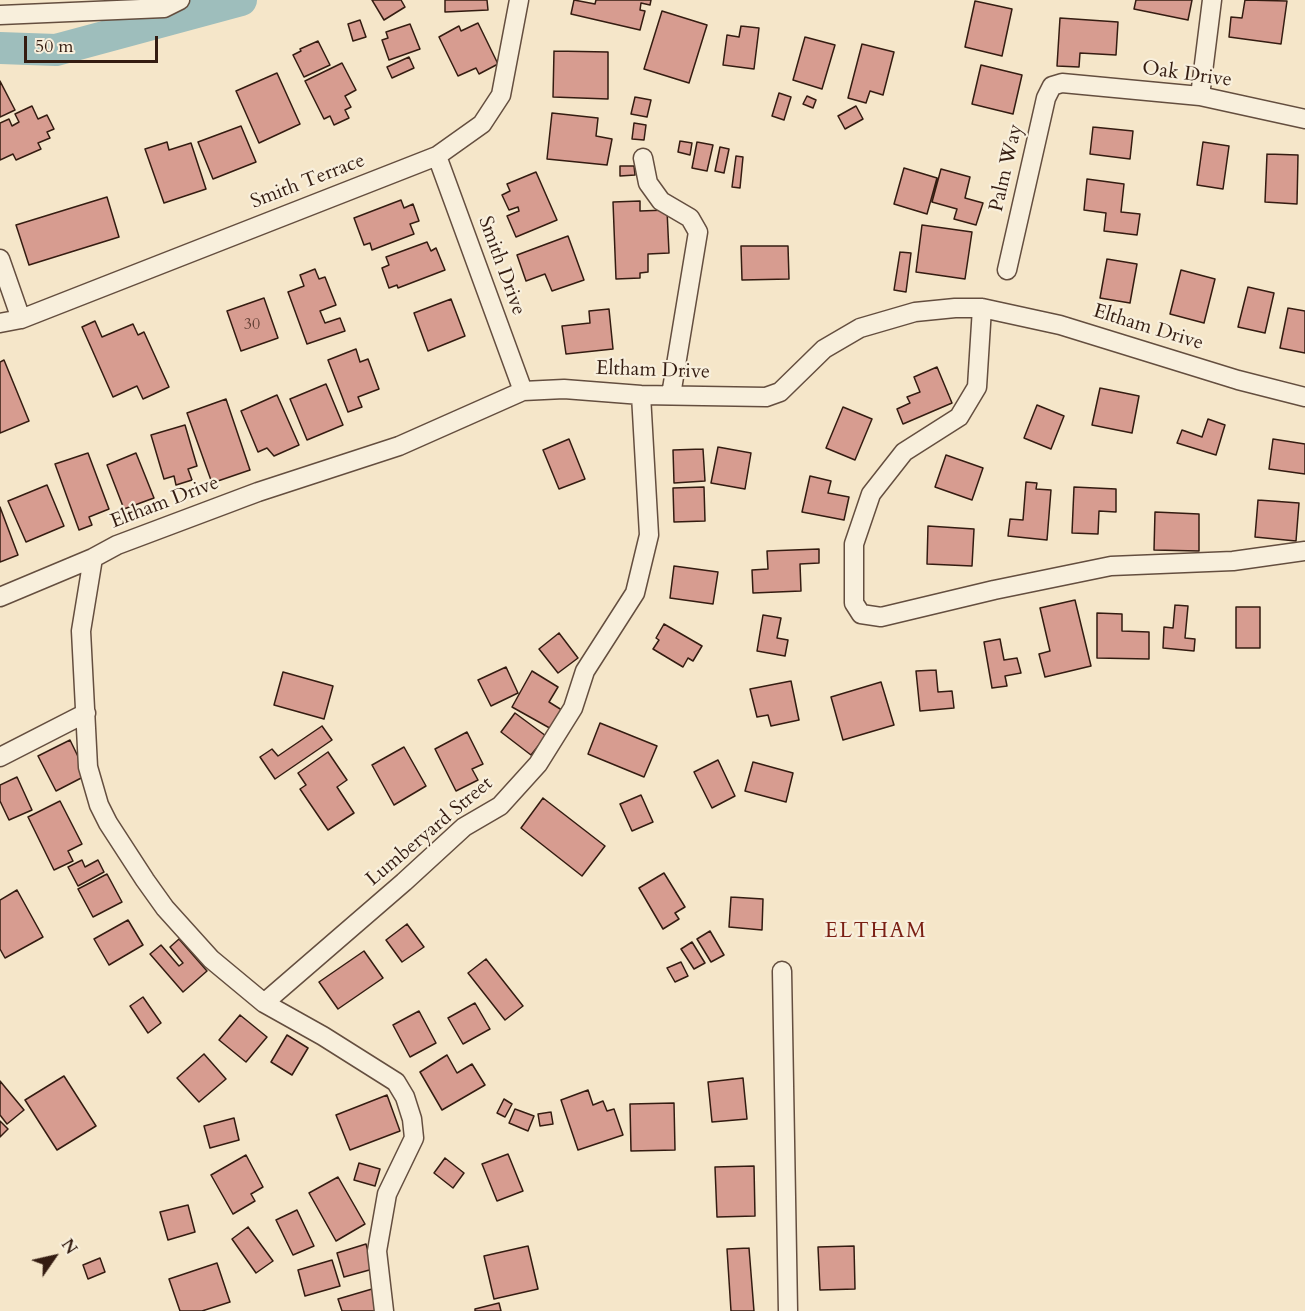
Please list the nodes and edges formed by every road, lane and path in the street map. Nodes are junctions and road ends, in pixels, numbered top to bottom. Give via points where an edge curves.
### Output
1 (180, 0) edge
2 (519, 0) edge
3 (1212, 0) edge
4 (0, 15) edge
5 (1062, 83) joint
6 (1200, 96) junction
7 (1305, 119) edge
8 (437, 156) junction
9 (643, 158) dead end
10 (0, 259) edge
11 (1007, 270) dead end
12 (982, 308) junction
13 (21, 319) junction
14 (0, 324) edge
15 (523, 391) junction
16 (641, 395) junction
17 (671, 395) junction
18 (1305, 397) edge
19 (1305, 551) edge
20 (93, 558) junction
21 (0, 597) edge
22 (86, 713) junction
23 (0, 757) edge
24 (782, 971) dead end
25 (264, 1003) junction
26 (384, 1311) edge
27 (788, 1311) edge

1 - 4 street via 164,8
2 - 8 street, Smith Terrace via 501,95 482,124
3 - 6 street
5 - 6 street, Oak Drive
5 - 11 street, Palm Way via 1052,86 1046,98
6 - 7 street, Oak Drive
8 - 13 street, Smith Terrace
8 - 15 street, Smith Drive
9 - 17 street via 648,183 661,201 690,218 698,232
10 - 13 street
12 - 17 street, Eltham Drive via 915,312 860,328 824,349 780,392 766,397
12 - 18 street, Eltham Drive via 1060,325
12 - 19 street via 977,387 958,417 904,452 871,494 854,544 854,603 861,614 880,617 1111,566 1233,561
13 - 14 street, Smith Terrace
15 - 16 street, Eltham Drive via 564,389
15 - 20 street, Eltham Drive via 399,446 258,492 117,545
16 - 17 street, Eltham Drive
16 - 25 street, Lumberyard Street via 649,535 635,593 585,671 573,708 538,764 500,806 464,827
20 - 21 street, Eltham Drive
20 - 22 street via 81,631
22 - 23 street
22 - 25 street via 88,767 99,805 124,849 165,908 211,959
24 - 27 street
25 - 26 street via 366,1062 396,1082 405,1097 414,1138 387,1194 377,1251

